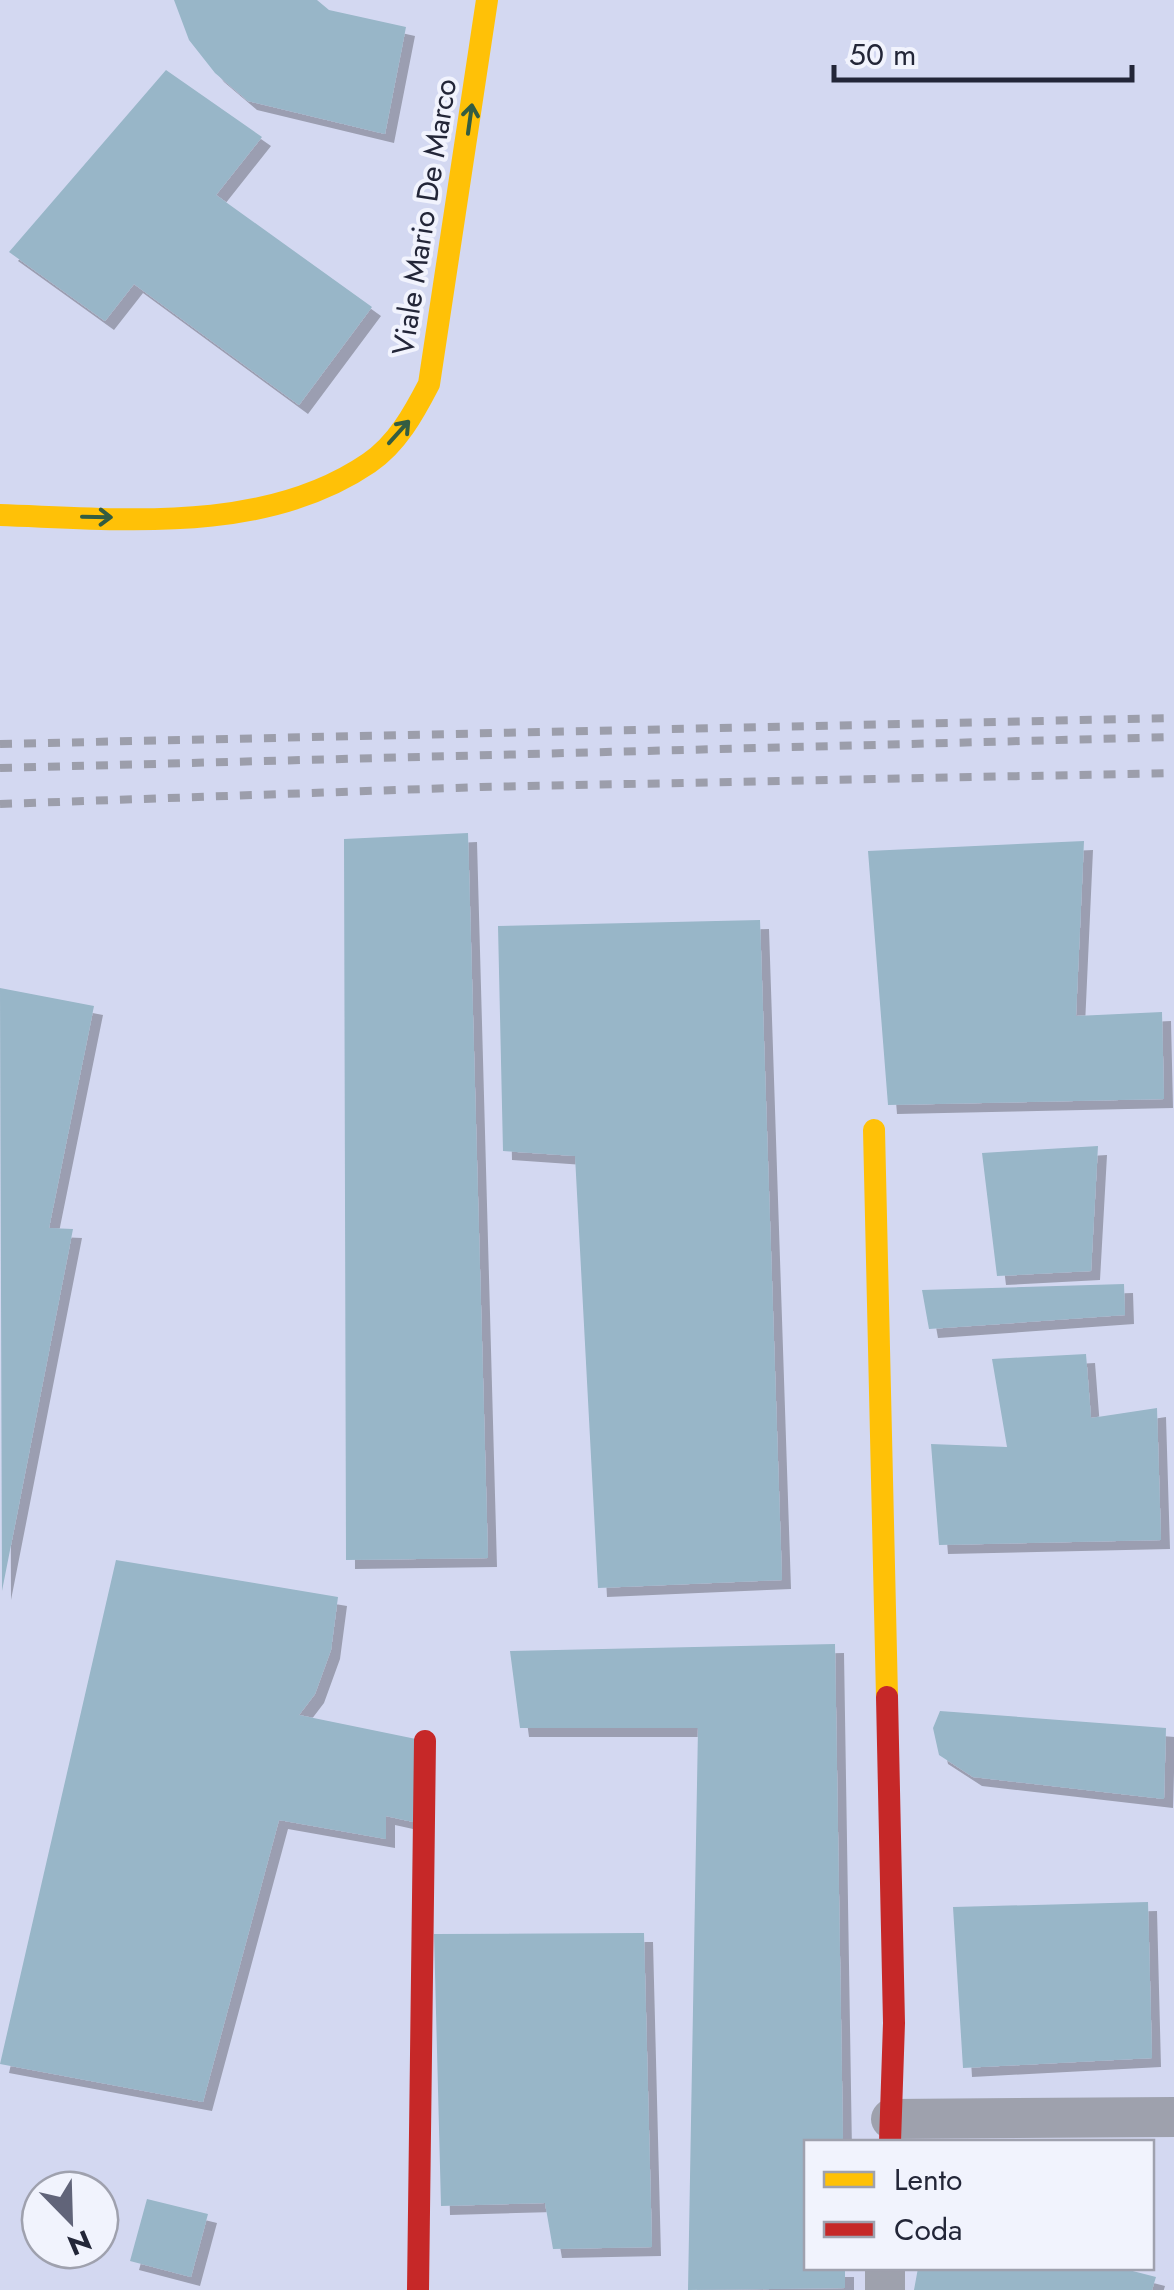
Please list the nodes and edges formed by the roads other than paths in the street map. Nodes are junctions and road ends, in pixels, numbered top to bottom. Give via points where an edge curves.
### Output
1 (487, 0) edge
2 (0, 516) edge
3 (874, 1130) dead end
4 (425, 1740) dead end
5 (1174, 2117) edge
6 (890, 2131) edge
7 (418, 2290) edge

2 -> 1 street, Viale Mario De Marco via 137,518 266,506 314,492 368,463 406,427 429,384
3 - 6 street via 894,2023
4 - 7 street
5 - 6 street

